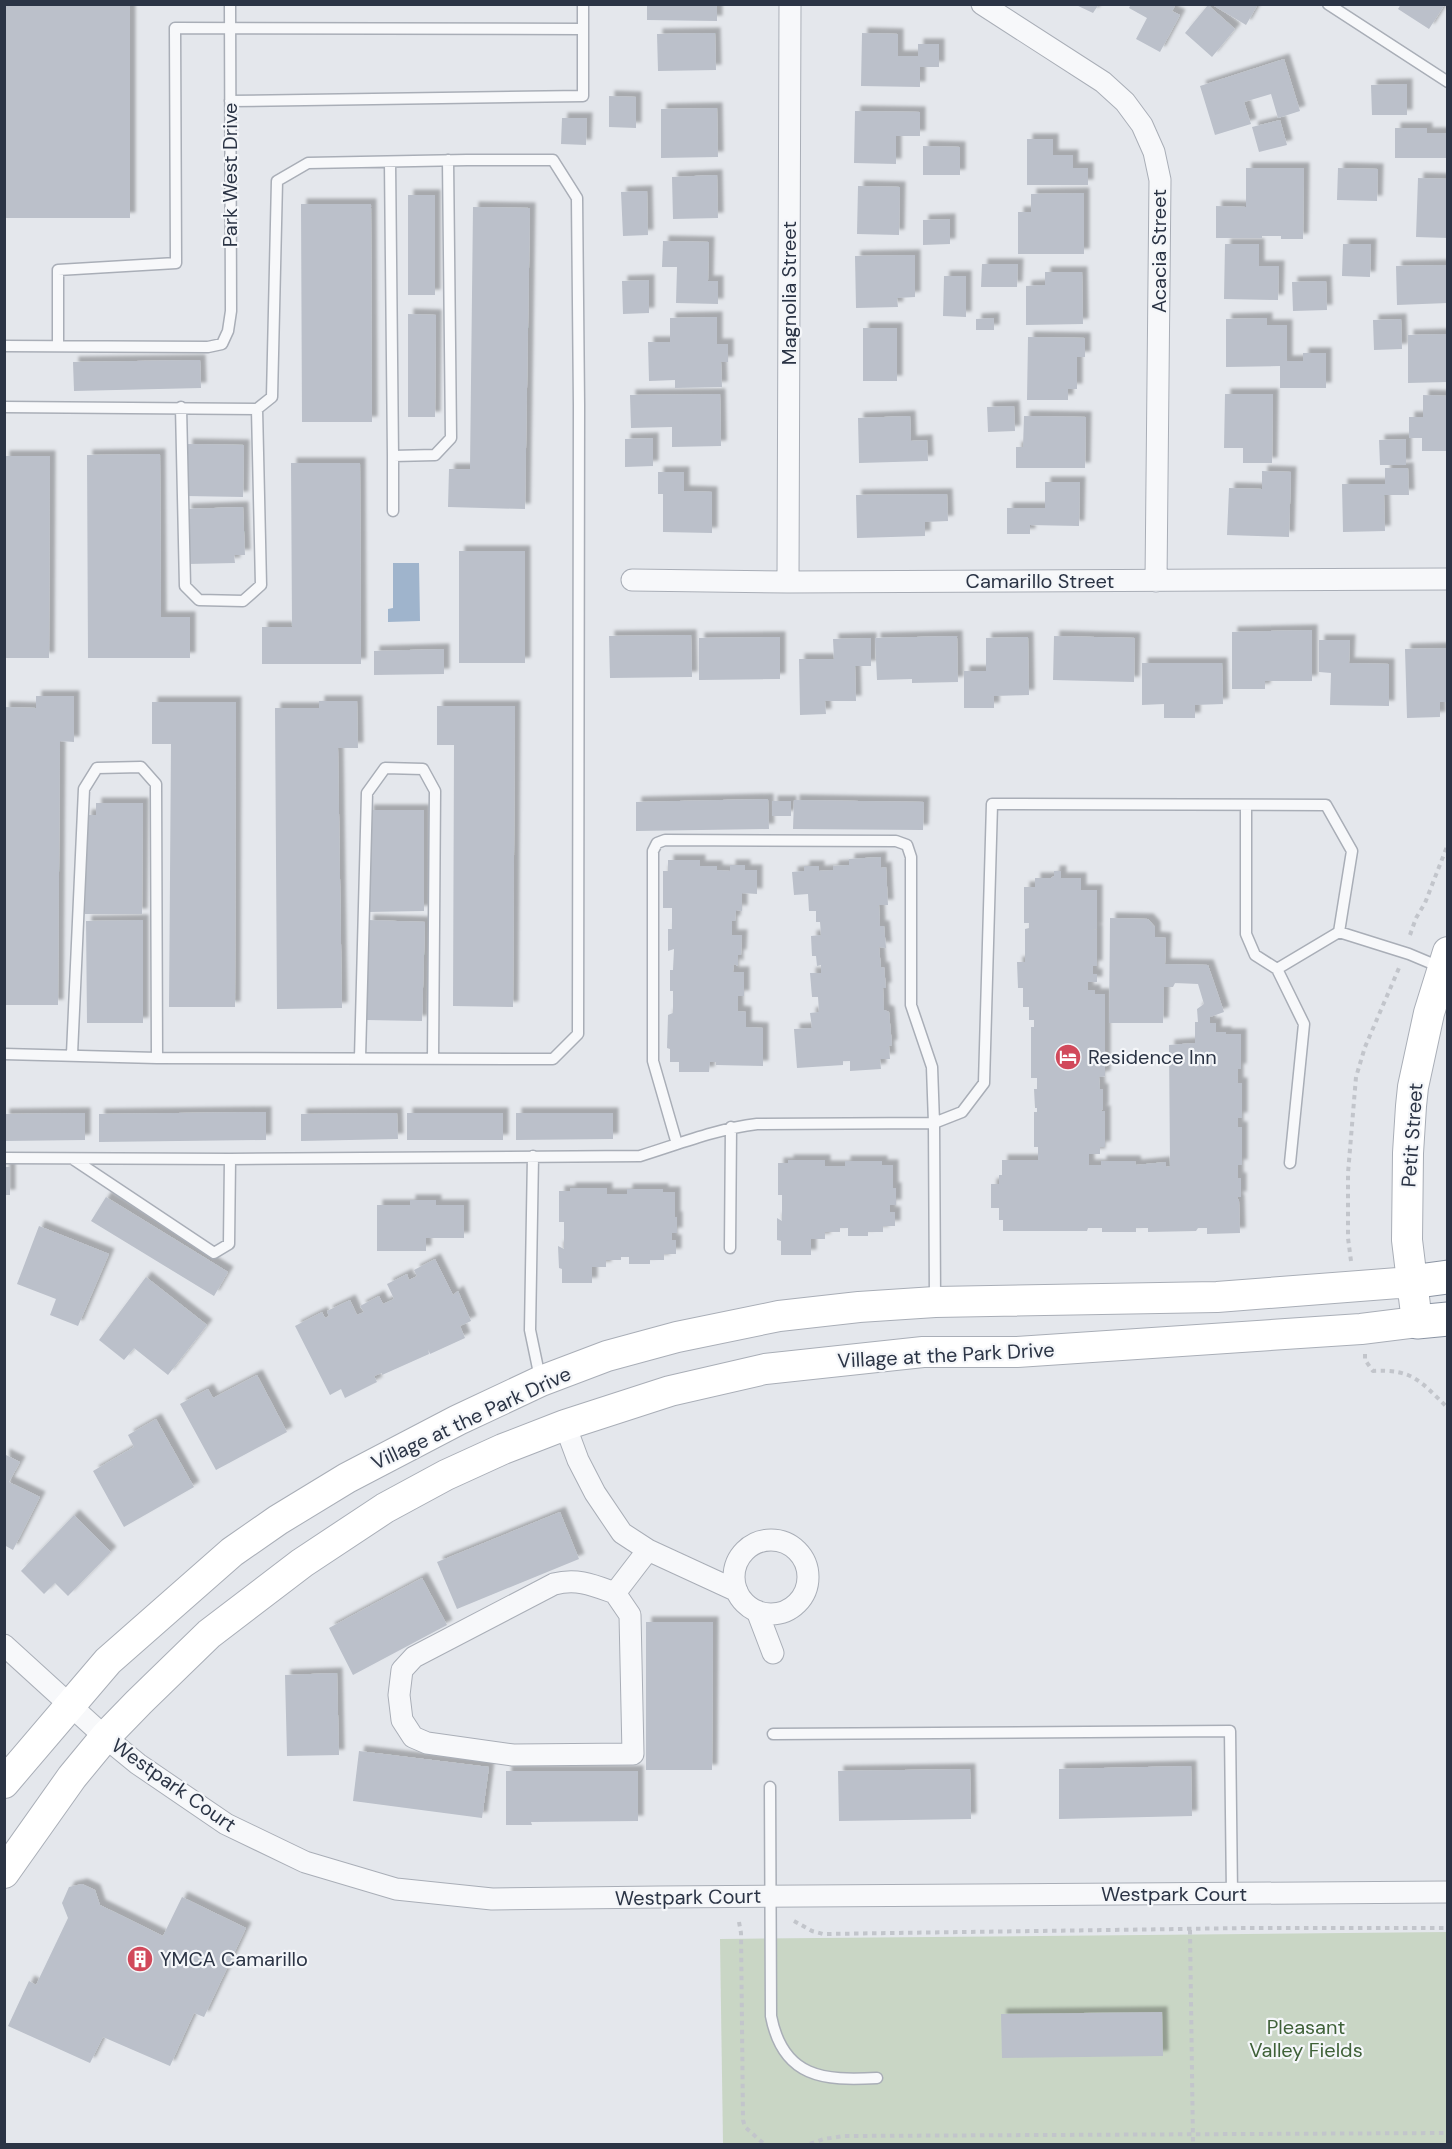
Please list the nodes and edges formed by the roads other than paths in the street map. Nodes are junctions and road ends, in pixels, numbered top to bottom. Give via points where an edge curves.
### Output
1 (230, 4) edge
2 (583, 4) edge
3 (790, 4) edge
4 (982, 4) edge
5 (1328, 4) edge
6 (230, 28) junction
7 (583, 29) junction
8 (1448, 82) edge
9 (230, 101) junction
10 (448, 160) junction
11 (390, 162) junction
12 (4, 346) edge
13 (58, 346) junction
14 (4, 407) edge
15 (181, 407) junction
16 (257, 409) junction
17 (393, 456) junction
18 (393, 511) dead end
19 (1448, 579) edge
20 (632, 580) dead end
21 (1156, 581) junction
22 (788, 582) junction
23 (1246, 805) junction
24 (1339, 932) junction
25 (1446, 963) edge
26 (1277, 969) junction
27 (4, 1054) edge
28 (72, 1054) junction
29 (157, 1058) junction
30 (360, 1058) junction
31 (433, 1058) junction
32 (934, 1123) junction
33 (731, 1127) junction
34 (677, 1144) junction
35 (533, 1156) junction
36 (4, 1158) edge
37 (73, 1159) junction
38 (230, 1159) junction
39 (1290, 1163) dead end
40 (730, 1248) dead end
41 (1448, 1277) edge
42 (1411, 1282) junction
43 (935, 1302) junction
44 (1432, 1321) edge
45 (541, 1381) junction
46 (565, 1425) junction
47 (648, 1550) junction
48 (738, 1563) junction
49 (696, 1572) junction
50 (737, 1591) junction
51 (615, 1593) junction
52 (757, 1611) junction
53 (784, 1612) junction
54 (4, 1645) edge
55 (69, 1704) junction
56 (773, 1734) dead end
57 (105, 1737) junction
58 (4, 1783) edge
59 (770, 1787) dead end
60 (4, 1873) edge
61 (1448, 1892) edge
62 (1232, 1894) junction
63 (769, 1896) junction
64 (877, 2078) dead end

1 - 6 lane, Park West Drive
2 - 7 lane
3 - 22 street, Magnolia Street
4 - 21 street, Acacia Street via 1103,82 1142,125 1154,152 1160,180
5 - 8 lane
6 - 7 lane
6 - 9 lane, Park West Drive
6 - 13 lane via 175,27 176,263 58,270
7 - 9 lane via 583,96
9 - 13 lane, Park West Drive via 231,311 222,344
10 - 11 lane
10 - 17 lane via 451,438 435,455
10 - 31 lane via 554,160 577,198 578,1034 553,1059
11 - 16 lane via 308,163 277,181 272,397
11 - 17 lane
12 - 13 lane
14 - 15 lane
15 - 16 lane
15 - 16 lane via 185,586 198,600 243,601 261,585
17 - 18 lane
19 - 21 street, Camarillo Street
20 - 22 street, Camarillo Street
21 - 22 street, Camarillo Street
23 - 24 lane via 1326,805 1352,851
23 - 26 lane via 1246,934 1255,955
23 - 32 lane via 992,804 984,1083 962,1112
24 - 25 lane
24 - 26 lane
25 - 42 street, Petit Street via 1429,1013 1413,1087 1407,1181
26 - 39 lane via 1304,1024
27 - 28 lane
28 - 29 lane
28 - 29 lane via 84,789 97,768 141,767 156,784
29 - 30 lane
30 - 31 lane
30 - 31 lane via 367,793 385,768 423,769 435,791
32 - 33 lane
32 - 34 lane via 932,1066 911,1005 907,845 896,841 665,840 657,843 653,851 653,1061
32 - 43 lane
33 - 34 lane
33 - 40 lane
34 - 35 lane via 640,1156
35 - 38 lane
35 - 45 lane via 530,1330
36 - 37 lane
37 - 38 lane
37 - 38 lane via 214,1253 229,1244
41 - 42 highway
42 - 43 street, Village at the Park Drive via 1217,1298
42 - 44 street, Petit Street
43 - 45 street, Village at the Park Drive via 768,1318 607,1356
44 - 46 street, Village at the Park Drive via 1017,1352 923,1352 853,1358 765,1369 691,1386
45 - 55 street, Village at the Park Drive via 458,1420 296,1507 232,1552 108,1661
46 - 47 street via 595,1493 622,1533
46 - 57 street, Village at the Park Drive via 503,1449 385,1508 302,1563 209,1634
47 - 49 street
47 - 51 street
48 - 49 street
48 - 50 street via 734,1577
48 - 53 street via 745,1551 764,1541 786,1543 802,1557 807,1585 801,1598
49 - 50 street
50 - 52 street via 744,1603
51 - 51 street via 630,1615 633,1754 513,1755 427,1743 413,1737 402,1720 399,1695 402,1670 414,1657 554,1584 591,1584
52 - 53 street
52 - 53 street via 773,1653
54 - 55 street, Westpark Court
55 - 57 street, Westpark Court
55 - 58 street, Village at the Park Drive
56 - 62 lane via 1230,1731
57 - 60 street, Village at the Park Drive
57 - 63 street, Westpark Court via 226,1824 305,1862 396,1889 492,1899
59 - 63 lane
61 - 62 street, Westpark Court
62 - 63 street, Westpark Court
63 - 64 lane via 771,2016 779,2043 791,2059 812,2073 836,2079

